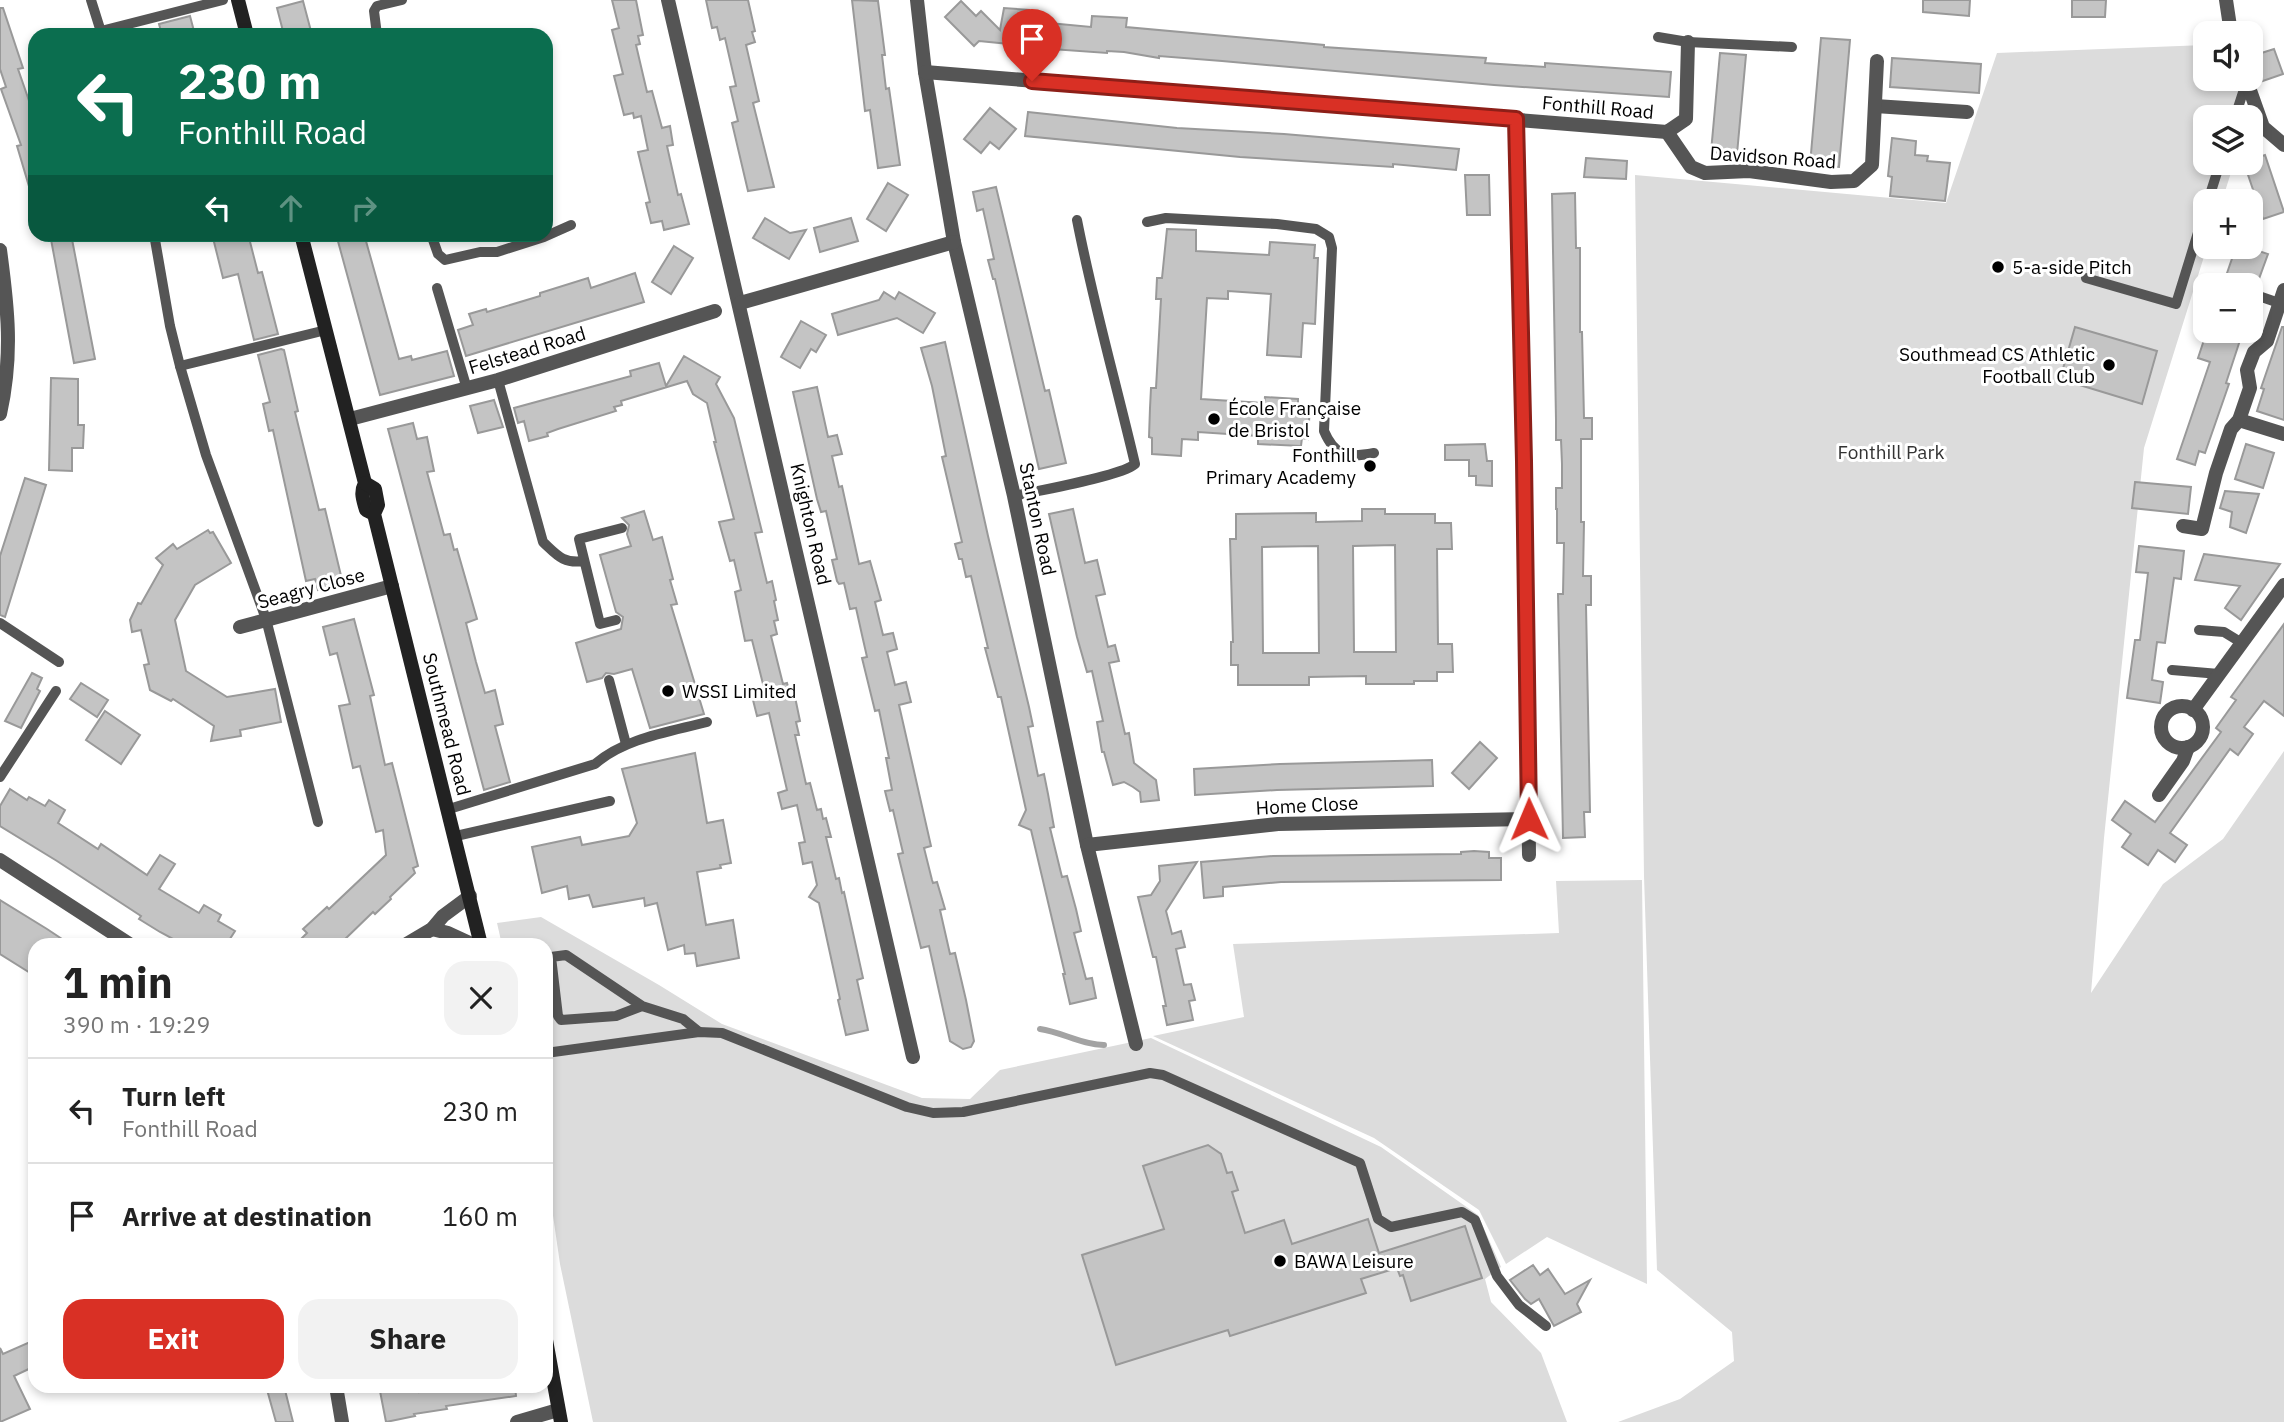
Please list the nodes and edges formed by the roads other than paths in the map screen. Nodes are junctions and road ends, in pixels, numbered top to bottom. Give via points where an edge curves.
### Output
1 (91, 0) edge
2 (223, 0) edge
3 (238, 0) edge
4 (402, 0) edge
5 (668, 0) edge
6 (917, 0) edge
7 (2226, 0) edge
8 (2229, 21) edge
9 (100, 28) edge
10 (120, 28) edge
11 (245, 28) edge
12 (376, 28) edge
13 (1658, 37) dead end
14 (1688, 42) junction
15 (1792, 47) dead end
16 (1877, 61) dead end
17 (925, 72) junction
18 (2250, 91) edge
19 (1875, 106) junction
20 (1966, 112) dead end
21 (1516, 119) junction
22 (1667, 132) junction
23 (2281, 138) edge
24 (1077, 220) dead end
25 (1147, 222) dead end
26 (571, 225) dead end
27 (553, 233) edge
28 (155, 242) edge
29 (303, 242) edge
30 (434, 242) edge
31 (528, 242) edge
32 (954, 242) junction
33 (2193, 249) edge
34 (0, 250) edge
35 (2086, 278) dead end
36 (438, 288) dead end
37 (2263, 298) edge
38 (740, 303) junction
39 (2281, 306) edge
40 (715, 311) dead end
41 (326, 330) junction
42 (180, 366) junction
43 (498, 380) junction
44 (467, 389) junction
45 (0, 414) edge
46 (350, 419) junction
47 (2239, 420) junction
48 (2284, 434) edge
49 (1374, 453) dead end
50 (1014, 496) junction
51 (2183, 526) dead end
52 (622, 528) dead end
53 (584, 561) junction
54 (2284, 585) edge
55 (392, 586) junction
56 (266, 619) junction
57 (616, 620) dead end
58 (0, 623) edge
59 (240, 626) dead end
60 (2199, 630) dead end
61 (2242, 643) junction
62 (59, 662) dead end
63 (2172, 670) dead end
64 (2219, 674) junction
65 (609, 680) dead end
66 (56, 691) dead end
67 (2193, 710) junction
68 (708, 722) dead end
69 (626, 744) junction
70 (2188, 747) junction
71 (0, 777) edge
72 (2159, 795) dead end
73 (610, 802) dead end
74 (449, 809) junction
75 (1529, 819) junction
76 (318, 822) dead end
77 (456, 836) junction
78 (1087, 845) junction
79 (1529, 855) dead end
80 (0, 860) edge
81 (470, 896) junction
82 (432, 929) junction
83 (120, 938) edge
84 (417, 938) edge
85 (460, 938) edge
86 (479, 938) edge
87 (553, 957) edge
88 (553, 974) edge
89 (642, 1006) junction
90 (699, 1032) junction
91 (1136, 1044) dead end
92 (553, 1052) edge
93 (913, 1058) dead end
94 (1546, 1326) dead end
95 (553, 1378) edge
96 (337, 1393) edge
97 (560, 1416) edge
98 (342, 1422) edge
99 (517, 1422) edge

1 - 9 lane
2 - 10 lane
3 - 11 main road
4 - 12 lane via 377,6
5 - 38 street, Knighton Road
6 - 17 street, Stanton Road
7 - 8 street
13 - 14 lane
14 - 15 lane
14 - 22 street, Fonthill Road via 1686,119
16 - 19 street, Davidson Road
17 - 21 street, Fonthill Road
17 - 32 street, Stanton Road
18 - 23 street via 2263,127
19 - 20 street
19 - 22 street, Davidson Road via 1872,165 1854,181 1749,171 1705,173 1691,167
21 - 22 street, Fonthill Road
21 - 75 street
24 - 50 lane via 1135,464
25 - 49 lane via 1166,218 1277,223 1316,229 1329,237 1324,431 1338,452
26 - 27 lane
28 - 42 lane
29 - 41 main road, Southmead Road
30 - 31 lane via 445,260
32 - 38 street
32 - 50 street, Stanton Road
33 - 35 lane via 2176,304
34 - 45 street via 9,355
36 - 44 lane
37 - 39 lane
38 - 93 street, Knighton Road
39 - 47 street via 2267,341 2254,352 2247,370 2250,388
40 - 43 street, Felstead Road
41 - 42 lane
41 - 46 main road, Southmead Road
42 - 56 lane via 206,455
43 - 44 street, Felstead Road
43 - 53 lane via 542,542 559,557
44 - 46 street, Felstead Road
46 - 55 main road, Southmead Road via 365,484 363,500 374,514
47 - 48 street
47 - 51 street via 2227,440 2202,529
50 - 78 street, Stanton Road
52 - 53 lane via 579,538
53 - 57 lane via 600,624
54 - 61 street
55 - 56 street, Seagry Close
55 - 74 main road, Southmead Road
56 - 59 street, Seagry Close
56 - 76 lane
58 - 62 lane
60 - 61 lane via 2224,632
61 - 64 street
63 - 64 lane
64 - 67 street
65 - 69 lane
66 - 71 lane
67 - 70 street via 2202,720 2202,733
67 - 70 street via 2175,708 2164,716 2161,728 2166,740 2176,747
68 - 69 lane
69 - 74 lane via 595,764
70 - 72 street
73 - 77 lane
74 - 77 main road, Southmead Road
75 - 78 street, Home Close via 1278,824
75 - 79 street
77 - 81 main road, Southmead Road
78 - 91 street, Stanton Road
80 - 83 street
81 - 82 street
81 - 86 main road, Southmead Road
82 - 84 street
82 - 85 street
87 - 89 lane via 566,955
88 - 89 lane via 561,1020 616,1016
89 - 90 lane via 683,1019
90 - 92 lane
90 - 94 lane via 722,1034 933,1114 963,1112 1150,1073 1163,1076 1360,1163 1378,1220 1391,1227 1462,1212 1475,1220 1497,1276 1518,1305
95 - 97 main road
96 - 98 street
97 - 99 street

